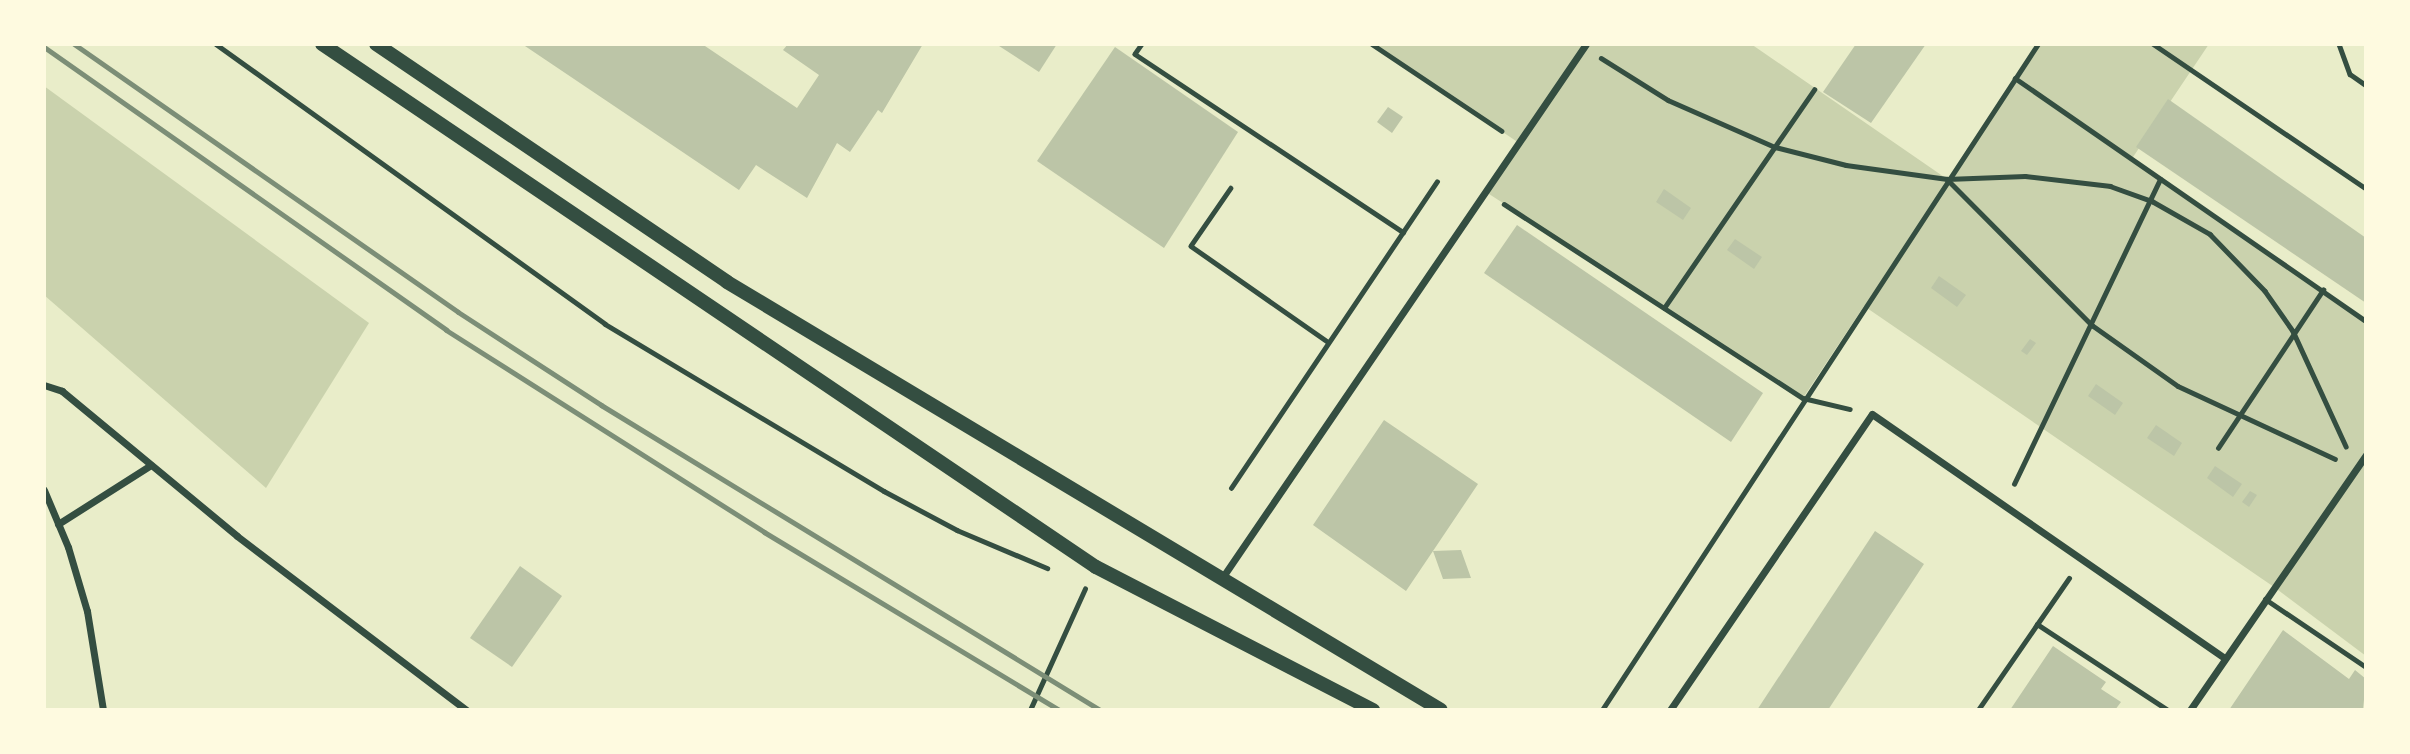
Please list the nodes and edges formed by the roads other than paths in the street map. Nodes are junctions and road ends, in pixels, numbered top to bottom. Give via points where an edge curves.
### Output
1 (322, 44) edge
2 (376, 44) edge
3 (2153, 44) edge
4 (1585, 45) edge
5 (2366, 190) edge
6 (44, 385) edge
7 (2366, 455) edge
8 (151, 465) junction
9 (44, 490) edge
10 (58, 524) junction
11 (1220, 582) junction
12 (2265, 599) junction
13 (2225, 658) junction
14 (2366, 667) edge
15 (103, 710) edge
16 (466, 710) edge
17 (1373, 710) edge
18 (1441, 710) edge
19 (1670, 710) edge
20 (2190, 710) edge

1 - 17 main road via 1085,560
2 - 11 main road via 727,282
3 - 5 lane
4 - 11 street
6 - 8 street via 62,391
7 - 12 street
8 - 10 street
8 - 16 street
9 - 10 street
10 - 15 street via 87,611
11 - 18 main road
12 - 13 street
12 - 14 lane
13 - 19 street via 1872,414
13 - 20 street

